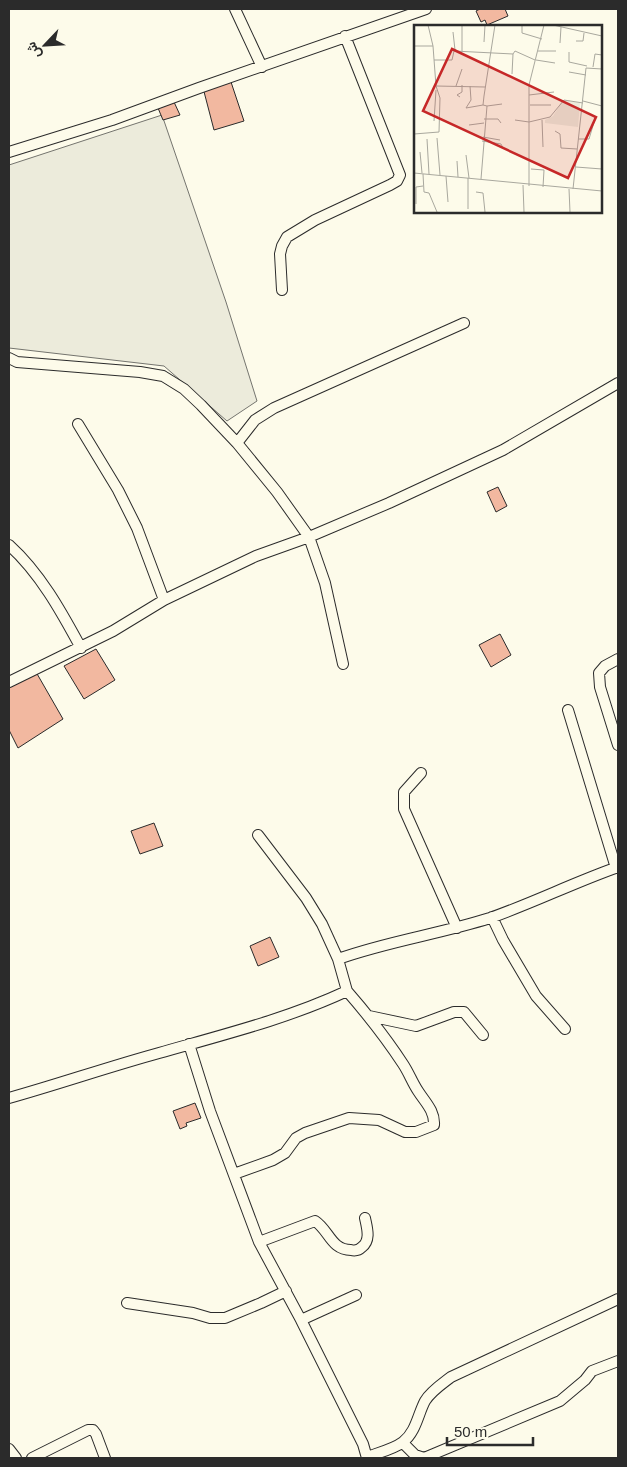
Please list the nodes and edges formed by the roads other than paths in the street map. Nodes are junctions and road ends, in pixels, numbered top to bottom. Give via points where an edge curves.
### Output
1 (234, 9) edge
2 (426, 9) edge
3 (345, 36) junction
4 (262, 67) junction
5 (9, 152) edge
6 (282, 290) dead end
7 (464, 323) dead end
8 (9, 358) edge
9 (618, 383) edge
10 (78, 424) dead end
11 (236, 443) junction
12 (309, 537) junction
13 (9, 545) edge
14 (164, 600) junction
15 (80, 648) junction
16 (618, 659) edge
17 (343, 664) dead end
18 (9, 682) edge
19 (568, 710) dead end
20 (618, 745) edge
21 (421, 773) dead end
22 (258, 835) dead end
23 (617, 867) edge
24 (492, 917) junction
25 (457, 928) junction
26 (338, 959) junction
27 (347, 991) junction
28 (369, 1016) junction
29 (565, 1029) dead end
30 (483, 1036) dead end
31 (189, 1044) junction
32 (9, 1098) edge
33 (234, 1174) junction
34 (365, 1218) dead end
35 (259, 1242) junction
36 (286, 1291) junction
37 (356, 1295) dead end
38 (618, 1299) edge
39 (127, 1303) dead end
40 (302, 1320) junction
41 (618, 1361) edge
42 (403, 1443) junction
43 (9, 1449) edge
44 (16, 1458) edge
45 (32, 1458) edge
46 (105, 1458) edge
47 (367, 1458) edge

1 - 4 street
2 - 3 street
3 - 4 street
3 - 6 street via 400,175 398,181 315,220 287,237 280,254
4 - 5 street
7 - 11 street via 264,413
8 - 11 street via 17,362 163,376 184,389
9 - 12 street via 503,450
10 - 14 street via 137,528
11 - 12 street
12 - 14 street via 256,556
12 - 17 street via 325,583
13 - 15 street via 22,557 60,608
14 - 15 street
15 - 18 street
16 - 20 street via 599,673 600,687
19 - 23 street
21 - 25 street via 404,792 404,809
22 - 26 street via 306,898
23 - 24 street
24 - 25 street
24 - 29 street via 536,996
25 - 26 street via 381,945
26 - 27 street
27 - 28 street
27 - 31 street via 267,1022
28 - 30 street via 416,1026 454,1012 464,1012
28 - 33 street via 429,1106 434,1125 416,1132 405,1132 379,1120 349,1118 305,1133 273,1160
31 - 32 street
31 - 33 street
33 - 35 street
34 - 35 street via 368,1235 364,1246 358,1250 342,1249 315,1222
35 - 36 street
36 - 39 street via 225,1318
36 - 40 street
37 - 40 street
38 - 42 street via 451,1377 425,1401 418,1420
40 - 47 street
41 - 42 street via 592,1371 560,1401 424,1458 415,1455
42 - 47 street
43 - 44 street
45 - 46 street via 93,1430

